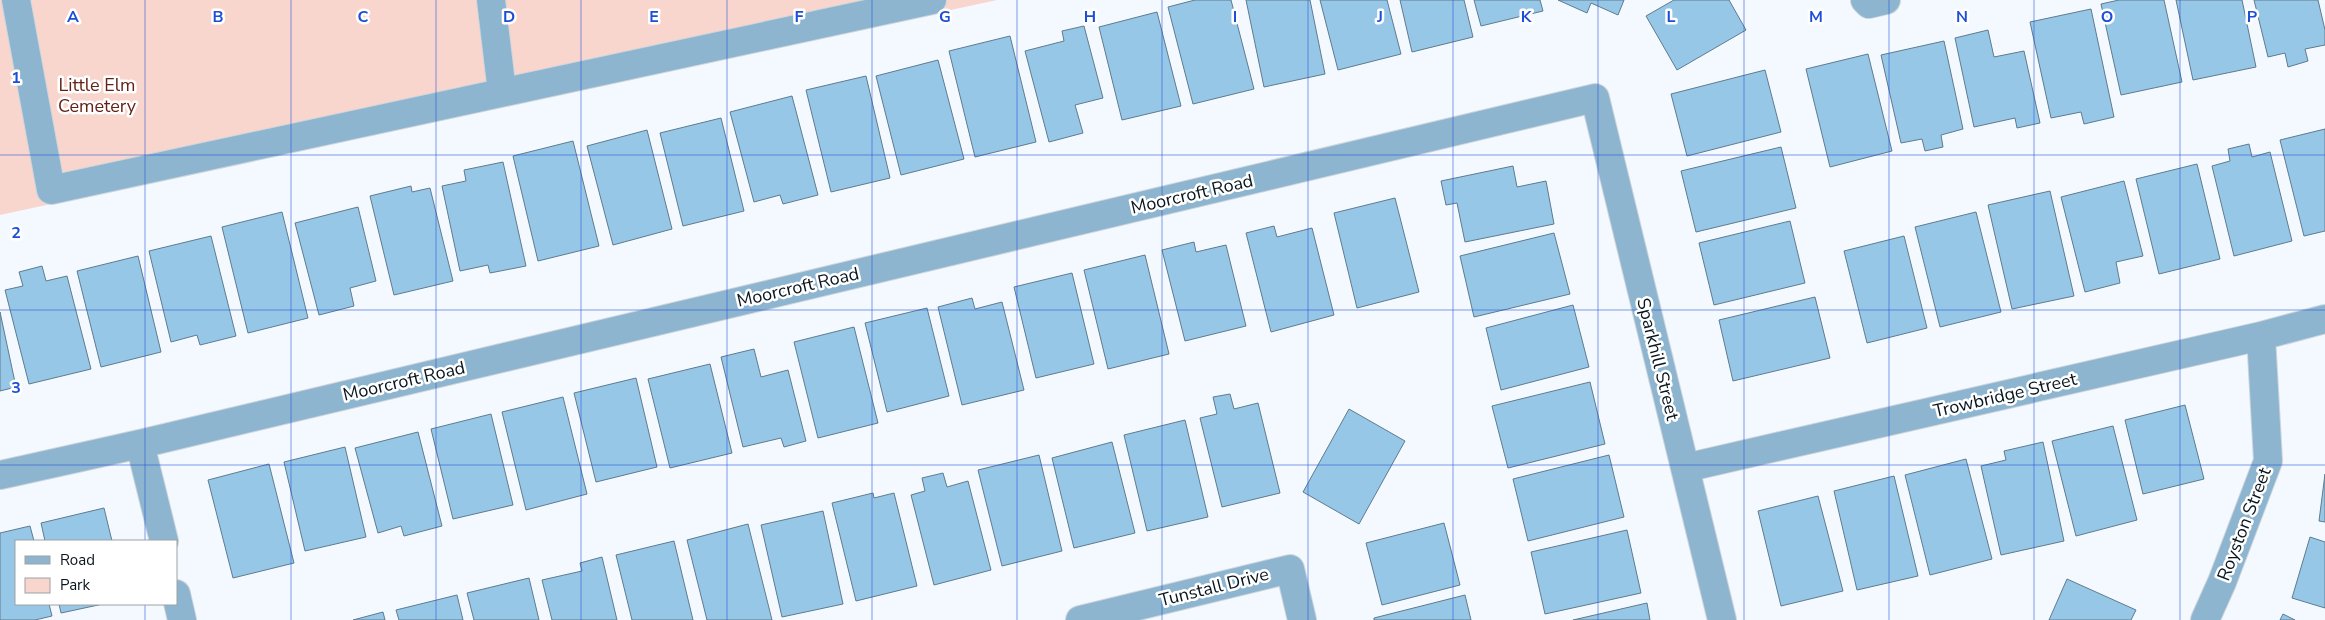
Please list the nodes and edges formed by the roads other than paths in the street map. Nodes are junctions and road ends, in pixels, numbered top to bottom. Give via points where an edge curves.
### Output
1 (16, 0) edge
2 (490, 0) edge
3 (932, 0) edge
4 (502, 92) junction
5 (1595, 98) joint
6 (2325, 319) edge
7 (2261, 336) junction
8 (140, 444) junction
9 (1685, 468) junction
10 (0, 474) edge
11 (164, 540) edge
12 (178, 603) edge
13 (182, 620) edge
14 (1080, 620) edge
15 (1302, 620) edge
16 (1722, 620) edge
17 (2204, 620) edge

1 - 4 street via 51,190
2 - 4 street
3 - 4 street
5 - 8 street, Moorcroft Road
5 - 9 street, Sparkhill Street
6 - 7 street, Trowbridge Street
7 - 9 street, Trowbridge Street
7 - 17 street, Royston Street via 2268,461 2222,582
8 - 10 street, Moorcroft Road
8 - 11 street
9 - 16 street, Sparkhill Street
12 - 13 street
14 - 15 street, Tunstall Drive via 1290,569

